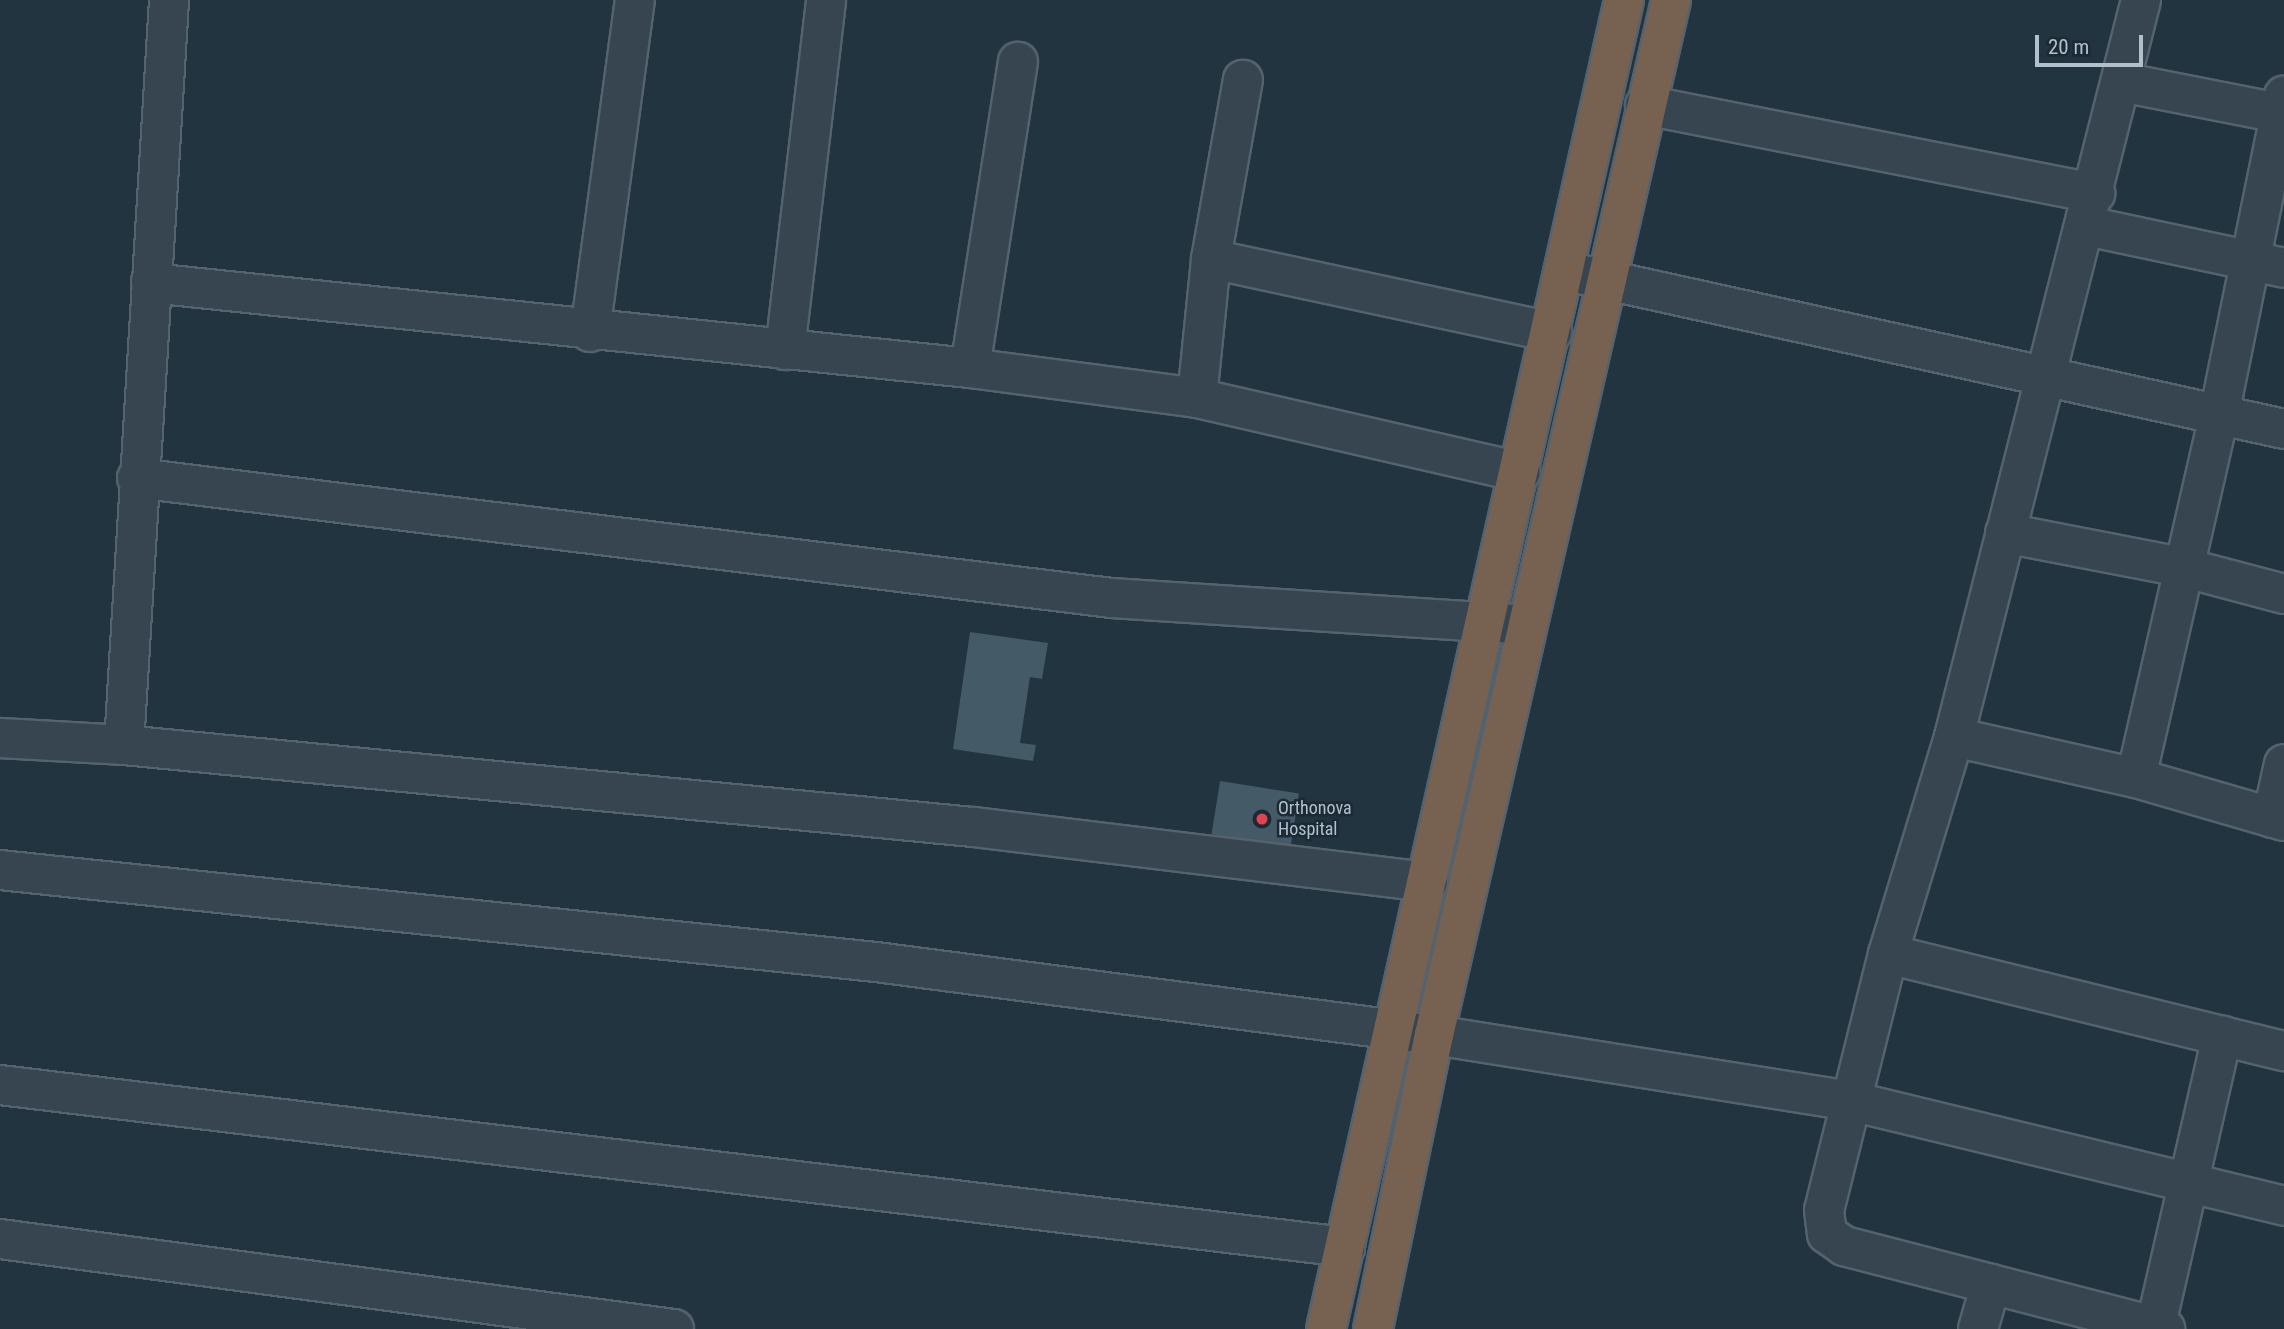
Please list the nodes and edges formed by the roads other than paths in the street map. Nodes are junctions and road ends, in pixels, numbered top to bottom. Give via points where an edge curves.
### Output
1 (169, 0) edge
2 (635, 0) edge
3 (826, 0) edge
4 (1624, 0) edge
5 (1671, 0) edge
6 (2141, 0) edge
7 (1018, 62) dead end
8 (1243, 80) dead end
9 (2121, 82) junction
10 (1645, 105) junction
11 (2283, 108) edge
12 (2091, 209) junction
13 (1211, 259) junction
14 (2268, 265) edge
15 (1566, 271) junction
16 (1605, 279) junction
17 (151, 283) junction
18 (590, 332) junction
19 (1552, 332) junction
20 (785, 350) junction
21 (970, 368) junction
22 (2045, 374) junction
23 (1197, 398) junction
24 (2219, 415) junction
25 (2284, 429) edge
26 (1521, 472) junction
27 (138, 478) junction
28 (2006, 533) junction
29 (2182, 567) junction
30 (2284, 594) edge
31 (1487, 621) junction
32 (1527, 625) junction
33 (1954, 737) junction
34 (0, 738) edge
35 (124, 745) junction
36 (2284, 764) edge
37 (2136, 778) junction
38 (2278, 819) edge
39 (0, 870) edge
40 (1428, 882) junction
41 (1888, 954) junction
42 (1394, 1029) junction
43 (1434, 1035) junction
44 (2222, 1036) junction
45 (2284, 1051) edge
46 (0, 1085) edge
47 (1851, 1101) junction
48 (2191, 1183) junction
49 (2284, 1206) edge
50 (0, 1239) edge
51 (1345, 1247) junction
52 (1991, 1284) junction
53 (2158, 1328) edge
54 (674, 1329) edge
55 (1326, 1329) edge
56 (1373, 1329) edge
57 (1978, 1329) edge

1 - 17 street
2 - 18 street
3 - 20 street
4 - 15 highway
5 - 10 highway
6 - 9 street
7 - 21 street
8 - 13 street
9 - 11 street
9 - 12 street
10 - 12 street
10 - 16 highway
11 - 14 street
12 - 14 street
12 - 22 street
13 - 19 street
13 - 23 street
14 - 24 street
15 - 16 street
15 - 19 highway
16 - 22 street
16 - 32 highway
17 - 18 street
17 - 27 street
18 - 20 street
19 - 26 highway
20 - 21 street
21 - 23 street
22 - 24 street
22 - 28 street
23 - 26 street
24 - 25 street
24 - 29 street
26 - 31 highway
27 - 31 street via 1033,590
27 - 35 street
28 - 29 street
28 - 33 street
29 - 30 street
29 - 37 street
31 - 32 street
31 - 40 highway
32 - 43 highway
33 - 37 street
33 - 41 street
34 - 35 street
35 - 40 street via 973,827
36 - 38 street
37 - 38 street
39 - 42 street via 876,962
40 - 42 highway
41 - 44 street
41 - 47 street
42 - 43 street
42 - 51 highway
43 - 47 street
43 - 56 highway
44 - 45 street
44 - 48 street
46 - 51 street
47 - 48 street
47 - 52 street via 1824,1210 1827,1234 1844,1246
48 - 49 street
48 - 53 street
50 - 54 street
51 - 55 highway
52 - 53 street
52 - 57 street

